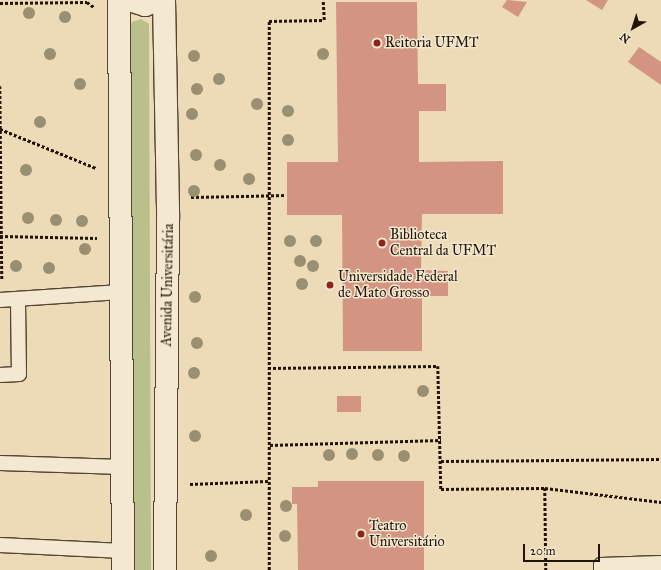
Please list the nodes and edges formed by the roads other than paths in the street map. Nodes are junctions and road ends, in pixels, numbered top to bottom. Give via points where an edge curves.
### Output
1 (119, 0) edge
2 (129, 0) edge
3 (158, 0) edge
4 (164, 0) edge
5 (121, 292) junction
6 (18, 299) junction
7 (0, 300) edge
8 (0, 375) edge
9 (0, 463) edge
10 (122, 467) junction
11 (0, 545) edge
12 (123, 560) edge
13 (661, 563) edge
14 (165, 570) edge
15 (601, 570) edge

1 - 5 street
2 - 3 street via 145,5
4 - 14 street, Avenida Universitária via 168,218
5 - 6 lane
5 - 10 street
6 - 7 lane
6 - 8 lane via 19,374
9 - 10 lane
10 - 12 street
11 - 12 lane
13 - 15 lane via 601,565

